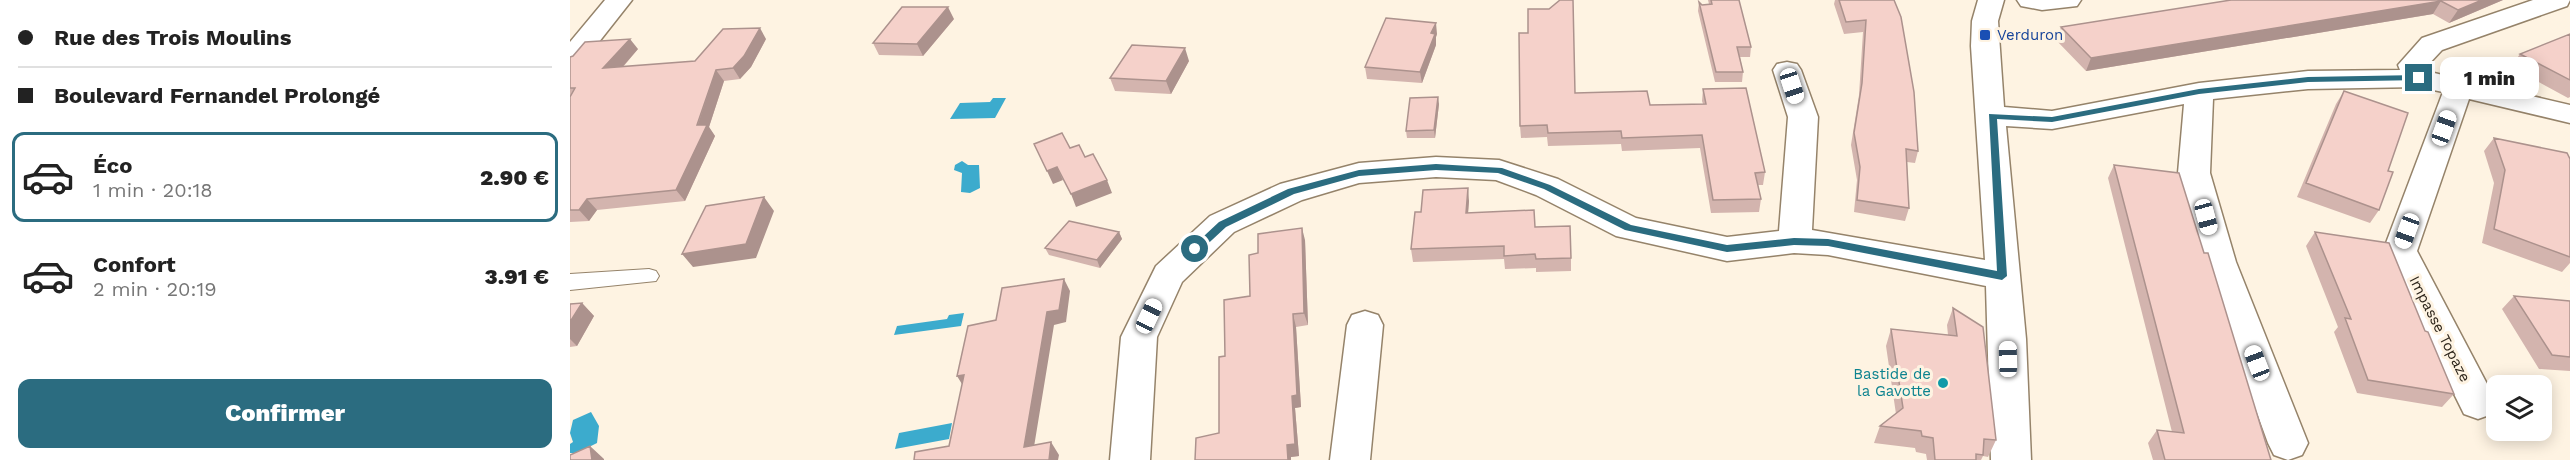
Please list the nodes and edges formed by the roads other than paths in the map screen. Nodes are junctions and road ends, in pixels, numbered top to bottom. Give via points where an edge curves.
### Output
1 (619, 0) edge
2 (1991, 0) edge
3 (2030, 0) edge
4 (2068, 0) edge
5 (2558, 0) edge
6 (570, 60) edge
7 (1787, 70) dead end
8 (2419, 78) junction
9 (2459, 87) junction
10 (2199, 92) junction
11 (2570, 114) edge
12 (1992, 116) junction
13 (1794, 241) junction
14 (649, 276) dead end
15 (2002, 276) junction
16 (570, 282) edge
17 (1365, 325) dead end
18 (2478, 403) dead end
19 (2288, 443) dead end
20 (1130, 460) edge
21 (1350, 460) edge
22 (2011, 460) edge

1 - 6 street
2 - 12 street via 1985,21 1985,46
3 - 4 street
5 - 8 street via 2432,44 2412,65
7 - 13 street via 1803,117
8 - 9 street
8 - 10 street via 2308,80
9 - 11 street
9 - 18 street, Impasse Topaze via 2400,251
10 - 12 street via 2052,120
10 - 19 street via 2194,173 2219,262
12 - 15 street
13 - 15 street via 1828,243
13 - 20 street via 1727,249 1628,228 1547,187 1499,170 1436,167 1359,173 1291,192 1222,224 1168,275 1139,337
14 - 16 lane
15 - 22 street
17 - 21 street

